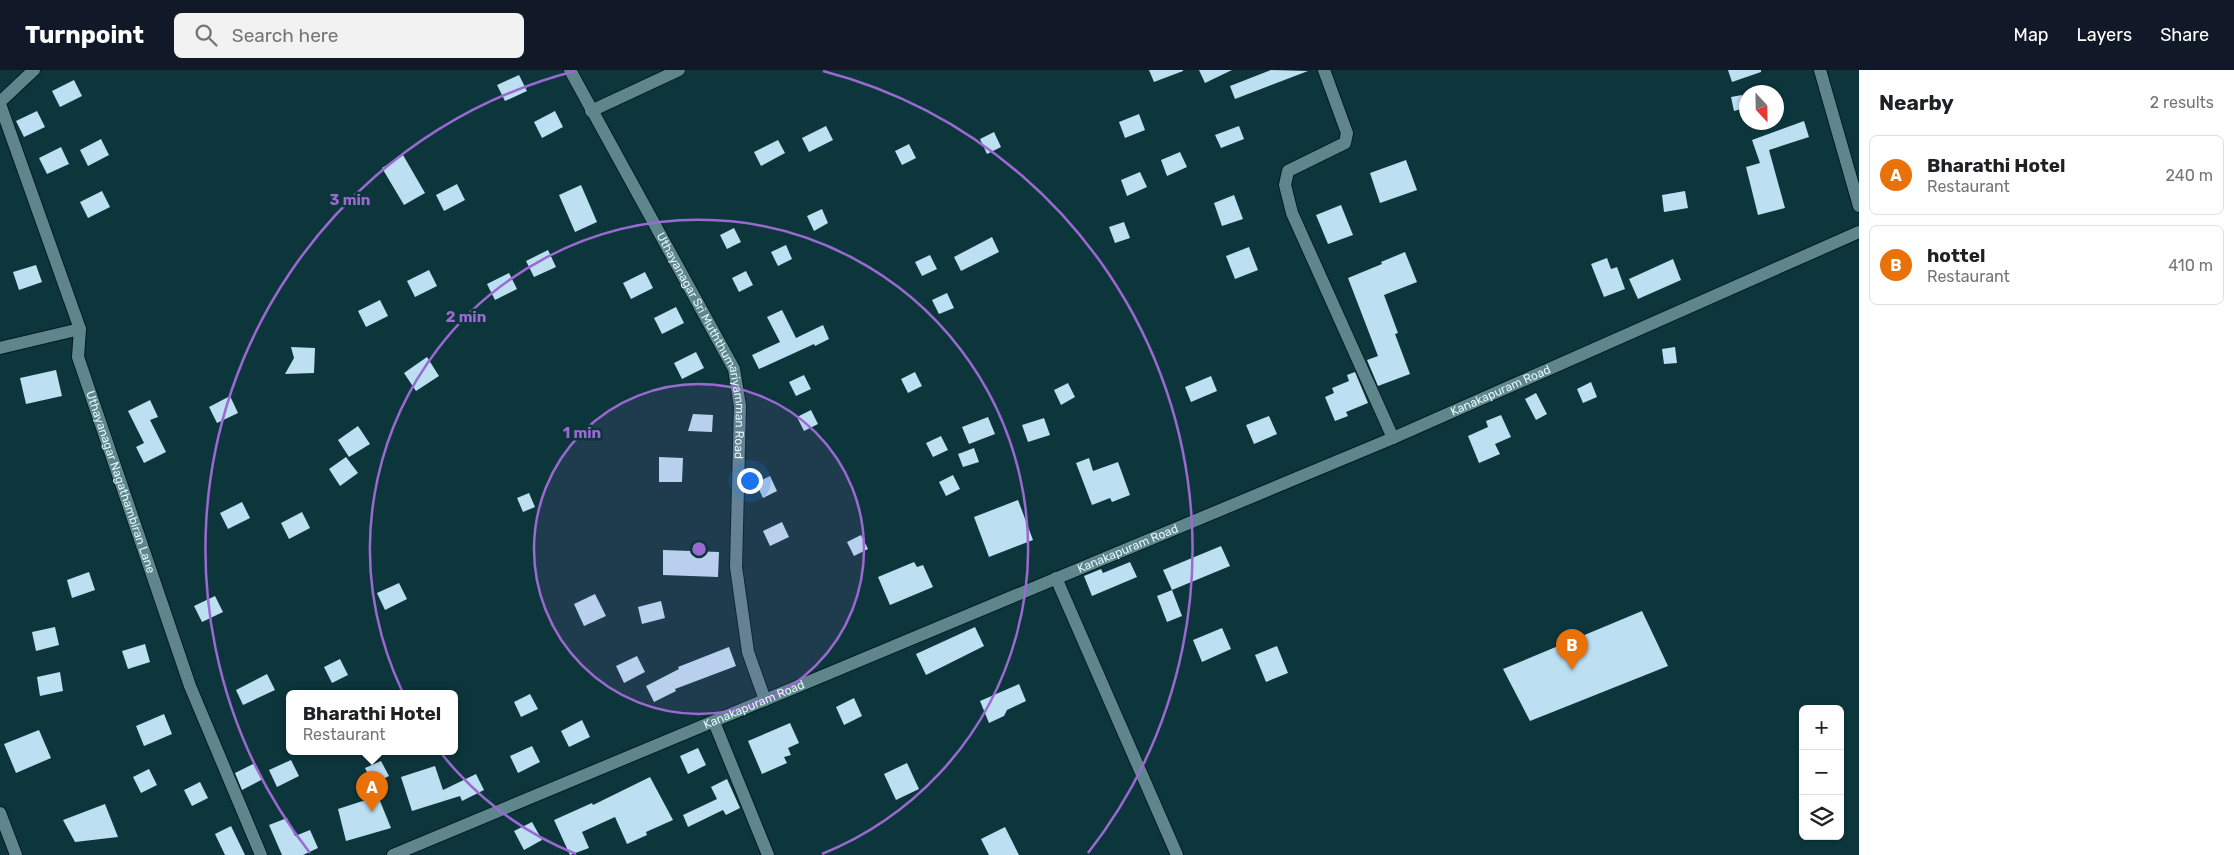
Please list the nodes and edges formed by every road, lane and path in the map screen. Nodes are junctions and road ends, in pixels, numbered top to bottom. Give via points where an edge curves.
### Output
1 (34, 70) edge
2 (570, 70) edge
3 (679, 70) edge
4 (1324, 70) edge
5 (1820, 70) edge
6 (0, 103) edge
7 (591, 111) junction
8 (1859, 206) edge
9 (1859, 232) edge
10 (80, 328) junction
11 (0, 348) edge
12 (1393, 438) junction
13 (1056, 578) junction
14 (765, 700) junction
15 (714, 722) junction
16 (0, 813) edge
17 (16, 855) edge
18 (260, 855) edge
19 (393, 855) edge
20 (768, 855) edge
21 (1177, 855) edge

1 - 6 street, Uthayanagar Nagathambiran Lane
2 - 7 street, Uthayanagar Sri Muththumariyamman Road
3 - 7 street
4 - 12 street via 1347,133 1345,143 1288,171 1285,186 1292,214
5 - 8 street
6 - 10 street, Uthayanagar Nagathambiran Lane
7 - 14 street, Uthayanagar Sri Muththumariyamman Road via 734,369 740,406 736,567 748,652
9 - 12 street, Kanakapuram Road
10 - 11 street
10 - 18 street, Uthayanagar Nagathambiran Lane via 78,357 187,677
12 - 13 street, Kanakapuram Road
13 - 14 street, Kanakapuram Road
13 - 21 street
14 - 15 street, Kanakapuram Road
15 - 19 street, Kanakapuram Road
15 - 20 street
16 - 17 street

